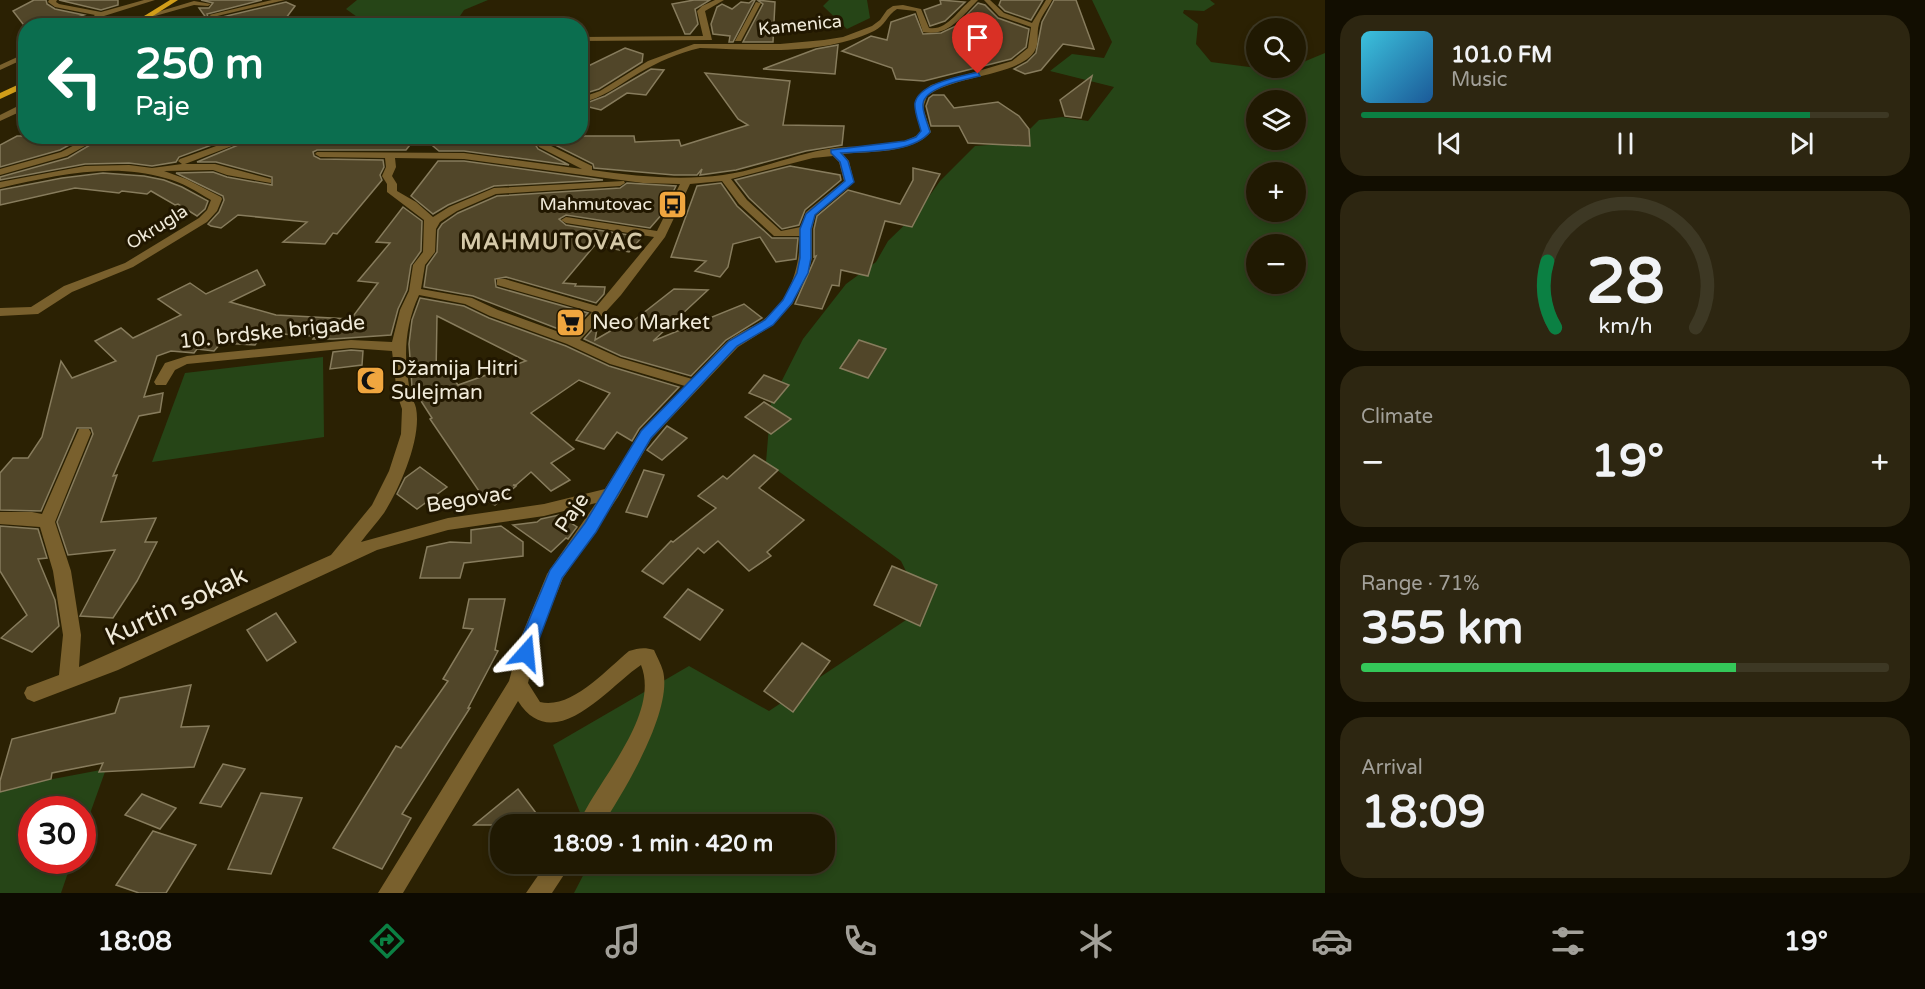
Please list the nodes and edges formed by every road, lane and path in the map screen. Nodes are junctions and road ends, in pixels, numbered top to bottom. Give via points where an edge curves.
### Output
1 (54, 0) edge
2 (152, 0) edge
3 (175, 0) edge
4 (282, 0) edge
5 (721, 0) edge
6 (975, 0) edge
7 (987, 0) edge
8 (1049, 0) edge
9 (205, 2) edge
10 (758, 3) dead end
11 (100, 14) junction
12 (213, 15) junction
13 (148, 16) junction
14 (94, 18) edge
15 (145, 18) edge
16 (210, 18) edge
17 (1034, 26) junction
18 (706, 38) junction
19 (588, 39) edge
20 (738, 39) junction
21 (697, 46) junction
22 (18, 59) edge
23 (0, 68) edge
24 (18, 87) edge
25 (0, 96) edge
26 (588, 99) edge
27 (18, 107) edge
28 (0, 109) edge
29 (18, 109) edge
30 (0, 118) edge
31 (88, 144) edge
32 (233, 144) edge
33 (541, 144) edge
34 (834, 152) junction
35 (320, 154) dead end
36 (390, 156) junction
37 (142, 170) junction
38 (0, 172) edge
39 (606, 175) junction
40 (725, 178) junction
41 (644, 180) junction
42 (267, 181) dead end
43 (686, 182) junction
44 (0, 185) edge
45 (566, 220) dead end
46 (430, 229) junction
47 (806, 229) junction
48 (661, 235) junction
49 (501, 282) dead end
50 (415, 291) junction
51 (601, 311) junction
52 (0, 312) edge
53 (572, 341) junction
54 (398, 347) junction
55 (161, 382) dead end
56 (694, 384) junction
57 (84, 433) dead end
58 (612, 493) junction
59 (0, 518) edge
60 (47, 522) junction
61 (337, 559) junction
62 (68, 680) junction
63 (518, 684) junction
64 (34, 693) dead end
65 (597, 814) edge
66 (552, 874) edge
67 (390, 893) edge
68 (538, 893) edge

1 - 11 street via 51,2 57,6
2 - 11 street
3 - 13 main road
4 - 12 street
5 - 18 street via 701,12
6 - 21 street, Kamenica via 937,32 926,30 919,10 897,7 889,10 876,27 837,39 772,46
7 - 17 street via 1000,14
8 - 17 street
9 - 12 street via 213,9
9 - 13 street
10 - 20 street
11 - 14 street
12 - 16 street
13 - 15 main road
17 - 34 street via 1032,47 1016,64 943,83 922,97 919,105 926,132 919,139
18 - 19 street
18 - 20 street
20 - 21 street, Kamenica
21 - 26 street, Kamenica via 636,71 612,90
22 - 23 street
24 - 25 main road
27 - 28 street
29 - 30 street
31 - 38 street
32 - 37 street
33 - 39 street via 574,163
34 - 40 street
34 - 47 street via 844,161 849,182 810,214
35 - 36 street
36 - 39 street via 464,156
36 - 46 street via 387,176 392,192 429,219
37 - 42 street via 215,167
37 - 44 street, Okrugla via 81,170
37 - 52 street, Okrugla via 169,176 217,199 212,211 129,265 68,289 34,311
39 - 41 street
40 - 43 street
40 - 47 street via 743,202 778,234
41 - 43 street
41 - 46 street via 494,191 453,209
43 - 48 street
45 - 48 street
46 - 50 street via 429,252 419,266
47 - 56 street, Paje via 806,258 788,301 769,322 733,344
48 - 51 street
49 - 51 street
50 - 53 street via 468,301
50 - 54 street via 406,310
51 - 53 street
53 - 56 street via 615,361
54 - 55 street, 10. brdske brigade via 351,344 187,360 165,369
54 - 61 street via 409,409 408,434 378,509
56 - 58 street, Paje via 646,435
57 - 60 street
58 - 61 street, Begovac via 564,506 425,529
58 - 63 street, Paje via 556,574 530,637
59 - 60 street
60 - 62 street via 62,571 72,635
61 - 62 street, Kurtin sokak via 181,633
62 - 64 street, Kurtin sokak
63 - 65 street via 534,709 564,711 636,657 647,656 653,663 651,702 634,748
63 - 67 street, Paje
66 - 68 street

